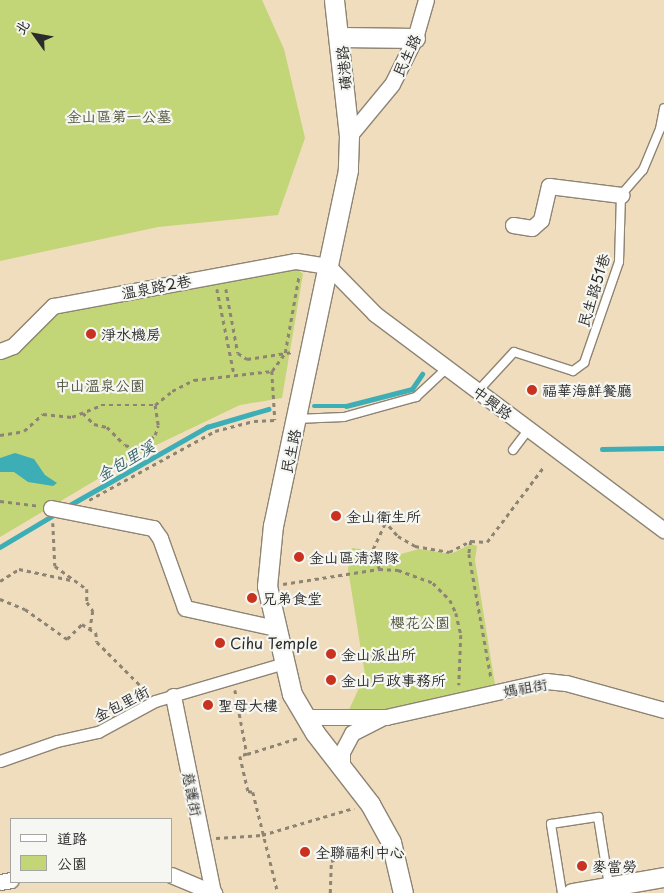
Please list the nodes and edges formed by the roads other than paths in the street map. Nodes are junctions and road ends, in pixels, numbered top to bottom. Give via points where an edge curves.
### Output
1 (334, 0) edge
2 (426, 0) edge
3 (341, 37) junction
4 (415, 38) junction
5 (664, 108) edge
6 (350, 136) junction
7 (621, 195) junction
8 (513, 225) dead end
9 (328, 266) junction
10 (0, 351) edge
11 (447, 368) junction
12 (478, 391) junction
13 (296, 419) junction
14 (528, 430) junction
15 (513, 450) dead end
16 (51, 508) road end
17 (664, 530) edge
18 (275, 628) junction
19 (284, 663) junction
20 (173, 696) junction
21 (664, 710) edge
22 (386, 716) junction
23 (310, 725) junction
24 (0, 761) edge
25 (342, 767) junction
26 (172, 875) edge
27 (664, 877) edge
28 (610, 886) junction
29 (214, 893) edge
30 (403, 893) edge
31 (562, 893) edge
32 (572, 893) edge

1 - 3 street, 磺港路
2 - 4 street, 民生路
3 - 4 street
3 - 6 street, 磺港路
4 - 6 street, 民生路 via 392,84
5 - 7 lane via 660,129 643,170
6 - 9 street, 民生路 via 348,170
7 - 8 street via 549,186 540,220 532,228
7 - 12 lane, 民生路51巷 via 620,262 584,363 573,371 514,352
9 - 10 street, 溫泉路2巷 via 304,262 53,306 13,346
9 - 11 street, 中興路 via 375,314
9 - 13 street, 民生路
11 - 12 street, 中興路
11 - 13 lane via 416,397 344,417
12 - 14 street, 中興路
13 - 18 street, 民生路 via 273,525 267,586
14 - 15 lane
14 - 17 street, 中興路
16 - 18 street via 153,528 160,538 185,608
18 - 19 street, 民生路
19 - 20 street, 金包里街
19 - 23 street, 民生路 via 292,694
20 - 24 street, 金包里街 via 155,701 98,732 58,741
20 - 29 street, 慈護街
21 - 22 street, 媽祖街 via 566,683 546,681
22 - 23 street, 媽祖街
22 - 25 street, 媽祖街 via 352,733 342,752
23 - 25 street, 民生路
25 - 30 street, 民生路 via 370,804 391,842
26 - 29 street, 慈護街
27 - 28 street
28 - 31 lane via 598,817 551,824
28 - 32 street

